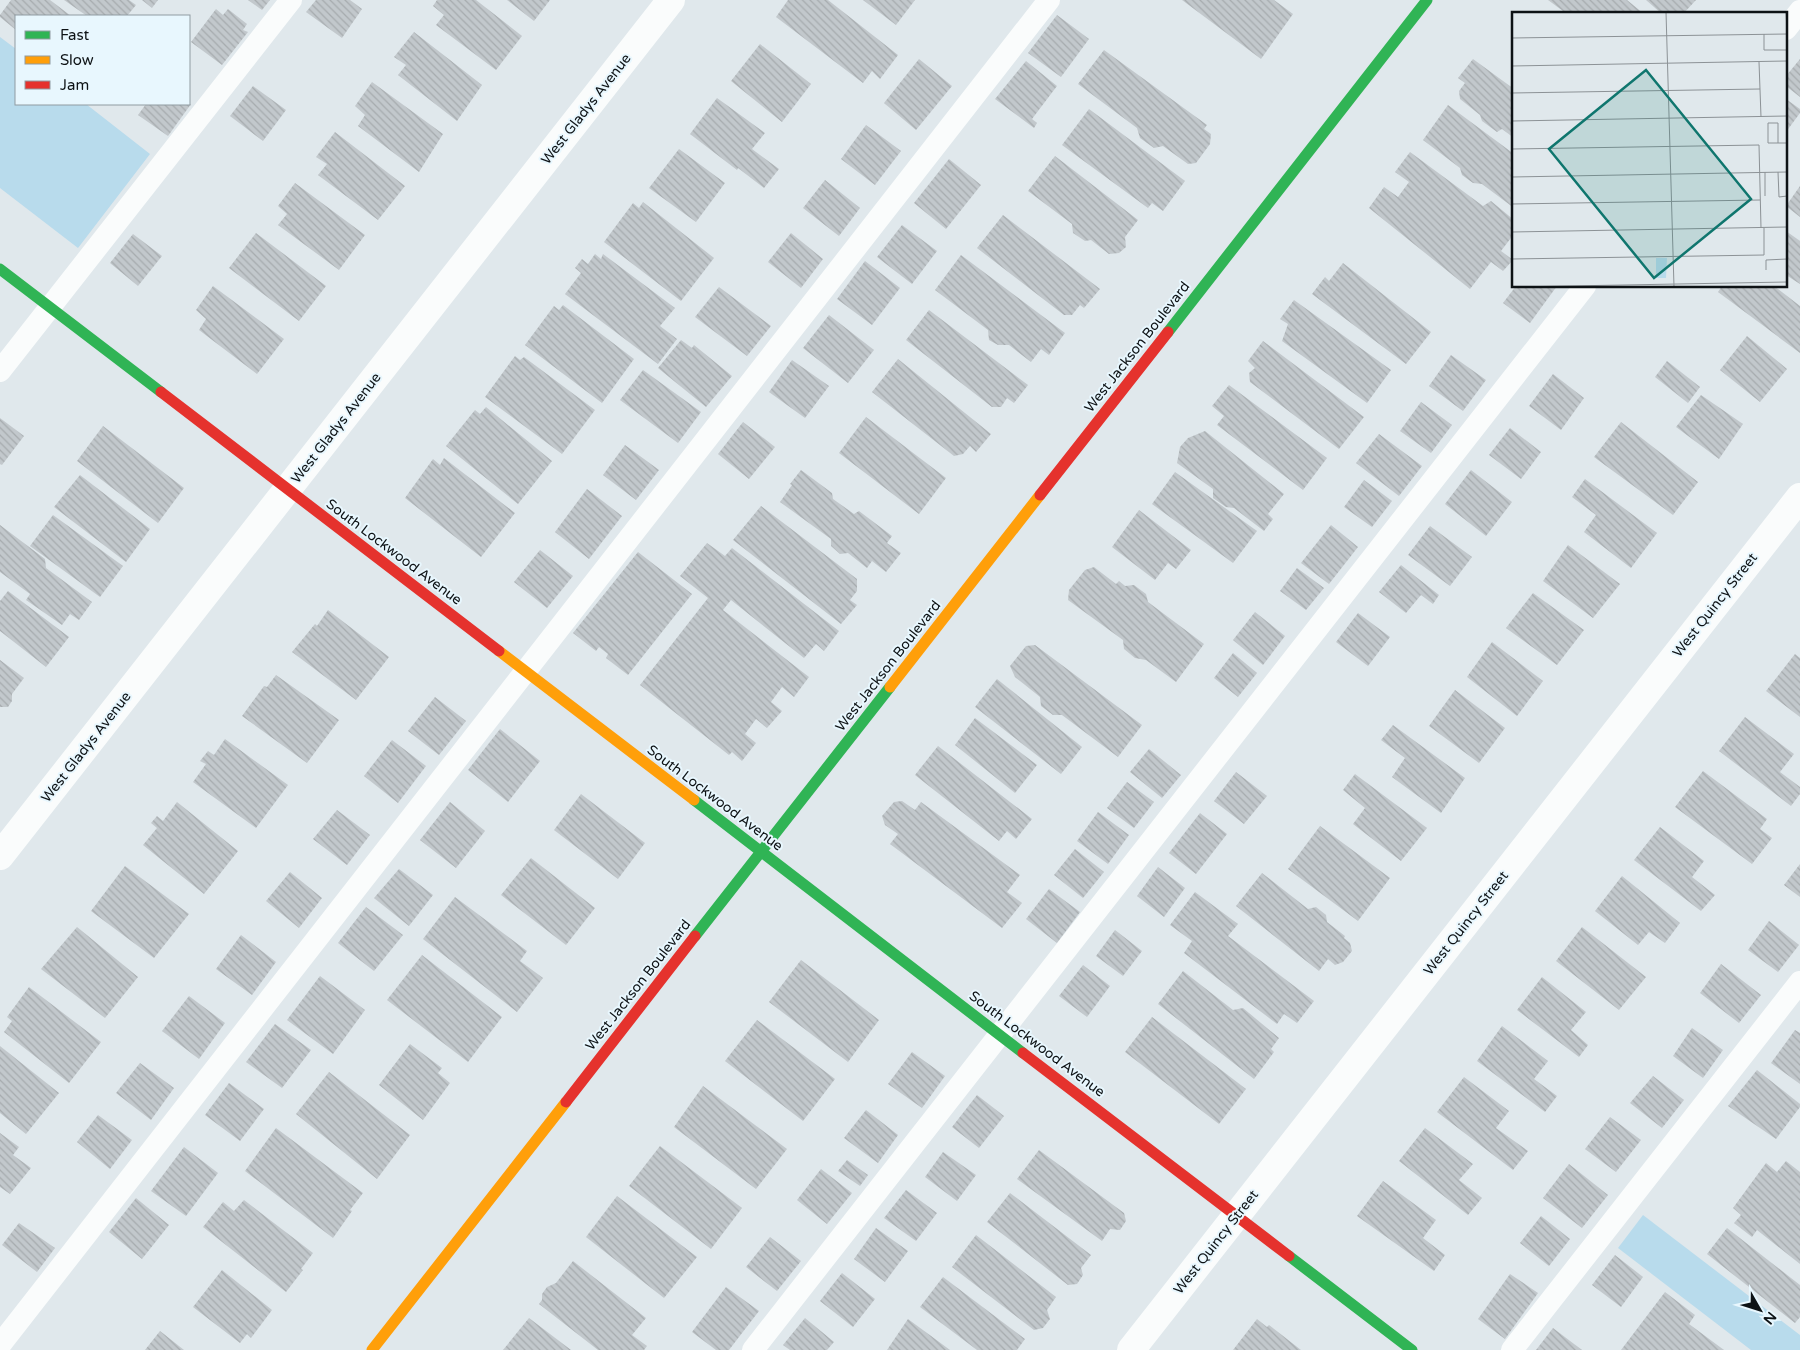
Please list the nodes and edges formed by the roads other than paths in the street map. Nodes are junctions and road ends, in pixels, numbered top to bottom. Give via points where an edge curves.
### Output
1 (291, 0) edge
2 (671, 0) edge
3 (1049, 0) edge
4 (1427, 0) edge
5 (1800, 11) edge
6 (1788, 26) edge
7 (0, 269) edge
8 (1583, 288) edge
9 (50, 307) junction
10 (0, 371) edge
11 (288, 490) junction
12 (1800, 497) edge
13 (526, 672) junction
14 (761, 852) junction
15 (0, 856) edge
16 (1800, 982) edge
17 (1000, 1034) junction
18 (1236, 1216) junction
19 (0, 1345) edge
20 (372, 1350) edge
21 (753, 1350) edge
22 (1131, 1350) edge
23 (1412, 1350) edge
24 (1512, 1350) edge

1 - 9 lane
2 - 11 street, West Gladys Avenue
3 - 13 lane
4 - 14 street, West Jackson Boulevard
5 - 6 lane
7 - 9 street, South Lockwood Avenue
8 - 17 lane
9 - 10 lane
9 - 11 street, South Lockwood Avenue
11 - 13 street, South Lockwood Avenue
11 - 15 street, West Gladys Avenue
12 - 18 street, West Quincy Street
13 - 14 street, South Lockwood Avenue
13 - 19 lane
14 - 17 street, South Lockwood Avenue
14 - 20 street, West Jackson Boulevard
16 - 24 lane
17 - 18 street, South Lockwood Avenue
17 - 21 lane
18 - 22 street, West Quincy Street
18 - 23 street, South Lockwood Avenue

